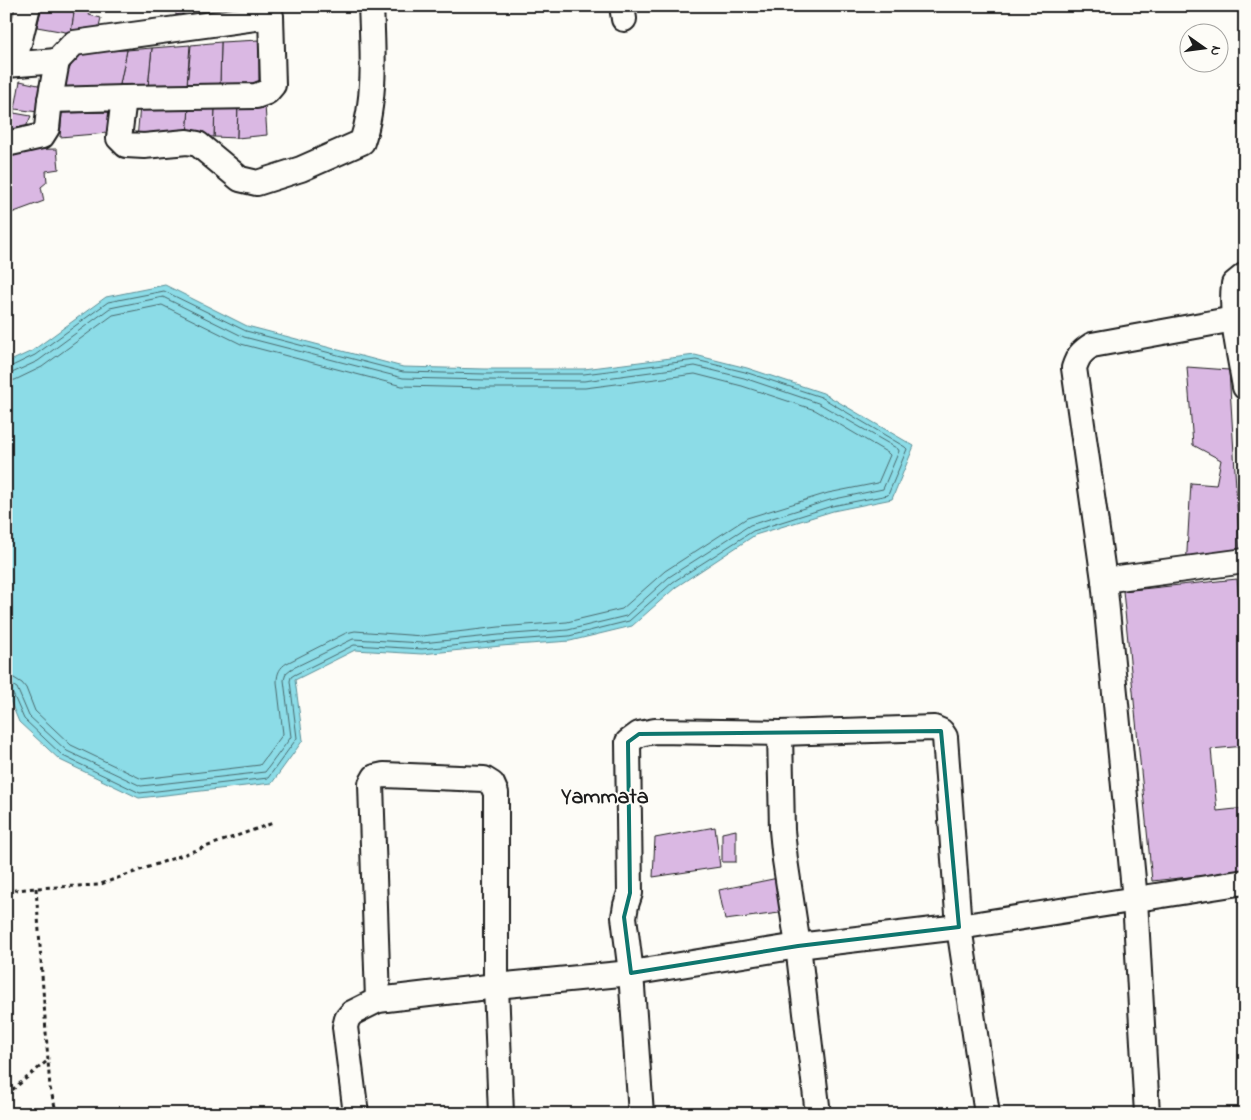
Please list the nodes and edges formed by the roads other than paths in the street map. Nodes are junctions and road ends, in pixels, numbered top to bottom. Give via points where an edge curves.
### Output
1 (28, 6) edge
2 (371, 6) edge
3 (270, 11) edge
4 (57, 61) junction
5 (10, 65) edge
6 (124, 98) junction
7 (50, 100) junction
8 (6, 144) edge
9 (1245, 275) edge
10 (1234, 319) junction
11 (1245, 388) edge
12 (1245, 561) edge
13 (1104, 580) junction
14 (780, 733) junction
15 (1245, 882) edge
16 (1135, 900) junction
17 (959, 927) junction
18 (798, 946) junction
19 (631, 973) junction
20 (496, 986) junction
21 (378, 1000) junction
22 (356, 1114) edge
23 (501, 1114) edge
24 (641, 1114) edge
25 (818, 1114) edge
26 (986, 1114) edge
27 (1147, 1114) edge

1 - 5 street
2 - 6 street via 371,99 362,142 301,169 257,183 240,179 198,144 126,145 118,138
3 - 4 street via 74,43
3 - 6 street via 273,85 267,92 256,96
4 - 5 street
4 - 7 street
6 - 7 street
7 - 8 street via 47,128 42,136
9 - 10 street via 1234,284
10 - 11 street
10 - 13 street via 1092,345 1078,357 1074,368
12 - 13 street
13 - 16 street
14 - 17 street via 934,728 941,731 945,737
14 - 18 street via 782,830
14 - 19 street via 655,731 639,734 628,742 630,893 624,917
15 - 16 street
16 - 17 street
16 - 27 street
17 - 18 street
17 - 26 street
18 - 19 street
18 - 25 street
19 - 20 street
19 - 24 street
20 - 21 street
20 - 21 street via 496,793 492,784 484,779 384,775 375,777 371,784
20 - 23 street
21 - 22 street via 352,1012 345,1027

